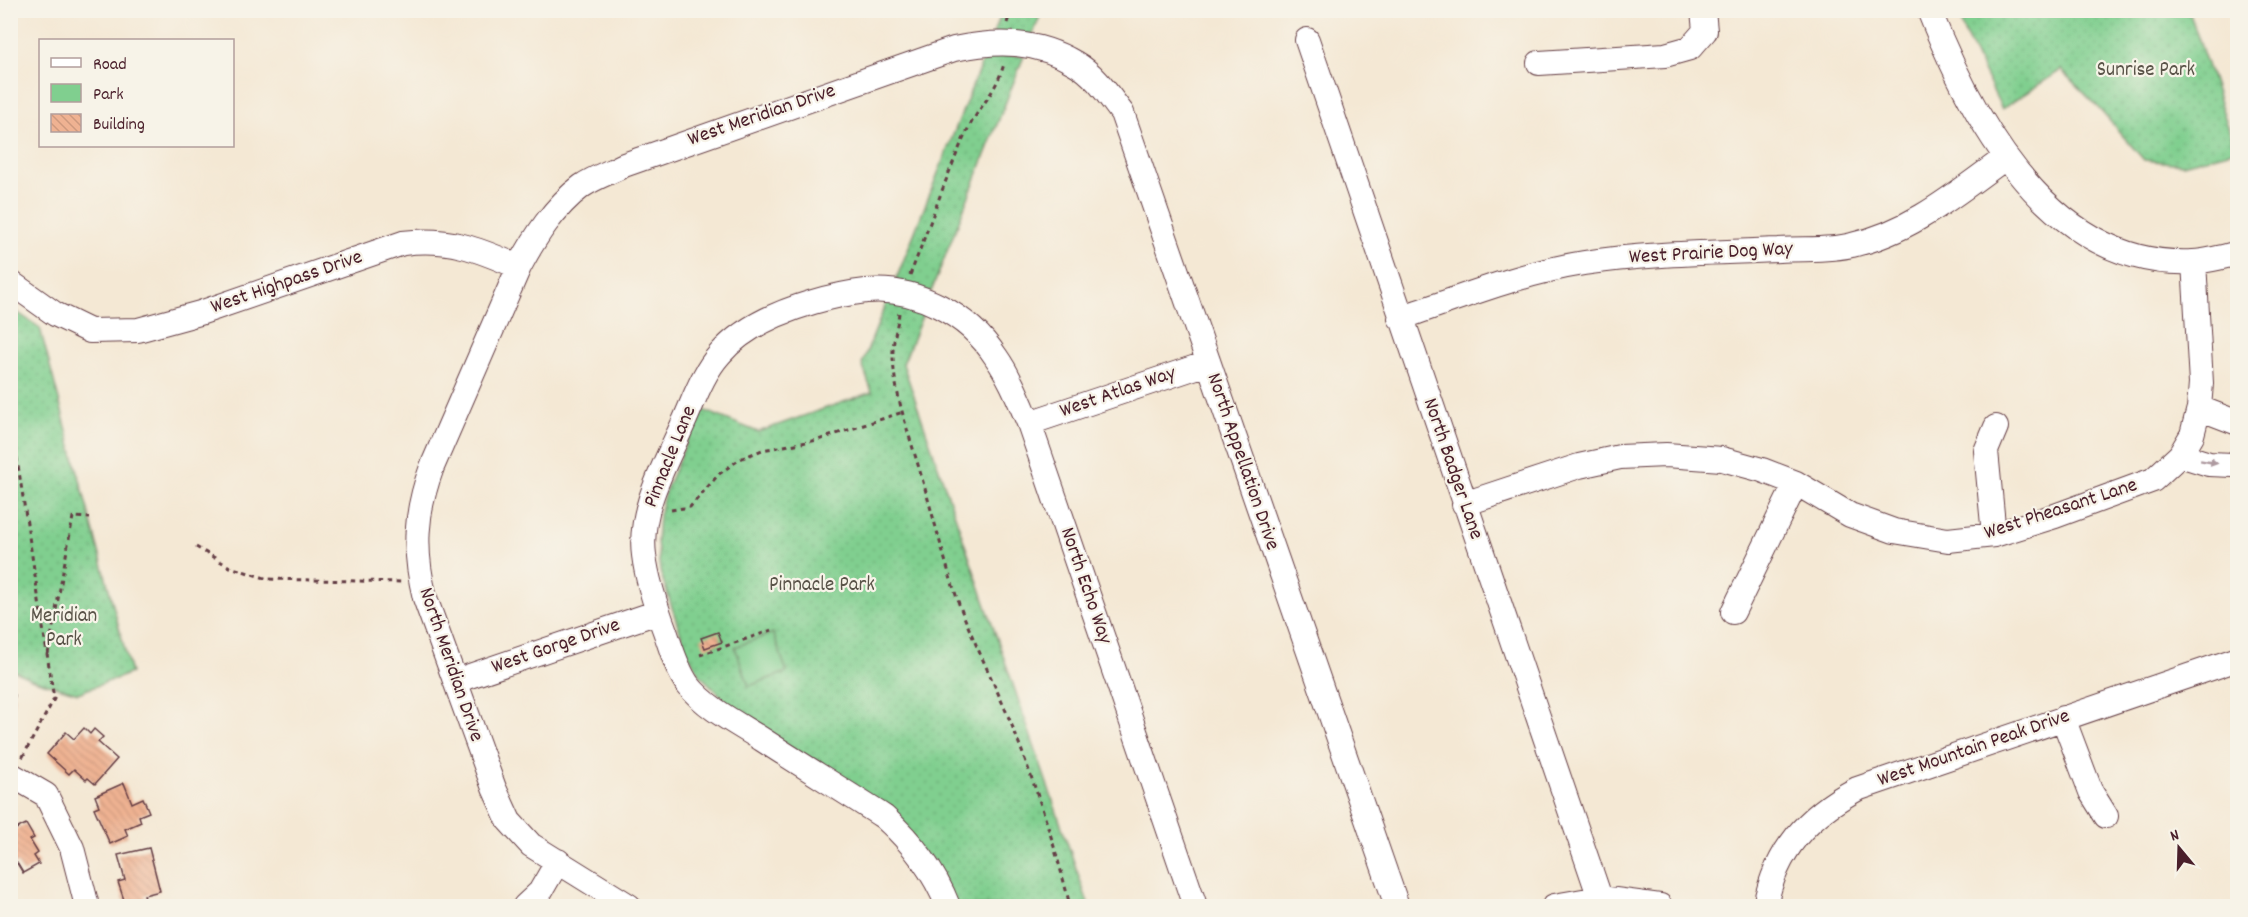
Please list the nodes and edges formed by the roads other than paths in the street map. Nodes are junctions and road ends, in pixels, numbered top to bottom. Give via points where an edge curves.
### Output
1 (1703, 10) edge
2 (1929, 10) edge
3 (1306, 40) dead end
4 (1045, 49) joint
5 (1539, 63) dead end
6 (2005, 158) junction
7 (2238, 253) edge
8 (2194, 262) junction
9 (519, 267) junction
10 (10, 282) edge
11 (914, 297) joint
12 (1400, 318) junction
13 (1208, 363) junction
14 (2199, 408) junction
15 (1029, 423) junction
16 (2238, 423) edge
17 (1996, 428) dead end
18 (2186, 445) junction
19 (2238, 461) edge
20 (1796, 483) junction
21 (1464, 504) junction
22 (1994, 535) junction
23 (658, 612) junction
24 (1733, 612) dead end
25 (2238, 658) edge
26 (455, 681) junction
27 (2063, 718) junction
28 (16, 767) edge
29 (2106, 816) dead end
30 (558, 861) junction
31 (1600, 898) junction
32 (87, 906) edge
33 (525, 906) edge
34 (629, 906) edge
35 (948, 906) edge
36 (1195, 906) edge
37 (1397, 906) edge
38 (1554, 906) edge
39 (1660, 906) edge
40 (1765, 906) edge

1 - 5 street via 1705,31 1689,48 1665,55
2 - 6 street via 1966,91
3 - 12 street, North Badger Lane
4 - 9 street, West Meridian Drive via 1011,42 954,49 624,165 584,185 563,203 534,239
4 - 13 street, North Appellation Drive via 1077,63 1122,113
6 - 8 street via 2054,212 2087,236 2122,252 2162,261
6 - 12 street, West Prairie Dog Way via 1923,216 1851,246 1622,258 1581,264
7 - 8 street
8 - 14 street
9 - 10 street, West Highpass Drive via 450,242 403,243 200,313 138,330 90,331 55,314
9 - 26 street, North Meridian Drive via 432,467 421,496 416,528 418,573
11 - 15 street, North Echo Way via 950,312 976,331 1009,379
11 - 23 street, Pinnacle Lane via 868,291 838,295 763,321 720,354 704,376 648,511 644,554
12 - 21 street, North Badger Lane
13 - 15 street, West Atlas Way
13 - 37 street, North Appellation Drive
14 - 16 street
14 - 18 street
15 - 36 street, North Echo Way
17 - 22 street via 1986,451
18 -> 19 street via 2209,464 2233,465
18 - 22 street, West Pheasant Lane via 2153,480
20 - 21 street, West Pheasant Lane via 1722,459 1620,457 1579,466
20 - 22 street, West Pheasant Lane via 1850,515 1894,531 1948,540
20 - 24 street
21 - 31 street, North Badger Lane
23 - 26 street, West Gorge Drive
23 - 35 street, Pinnacle Lane via 688,684 733,721 884,817 922,859
25 - 27 street, West Mountain Peak Drive
26 - 30 street, North Meridian Drive via 509,821 531,845
27 - 29 street via 2091,792
27 - 40 street, West Mountain Peak Drive via 1889,777 1835,801 1790,843 1774,872
28 - 32 street via 46,795 72,848
30 - 33 street via 540,891
30 - 34 street, North Meridian Drive
31 - 38 street
31 - 39 street

